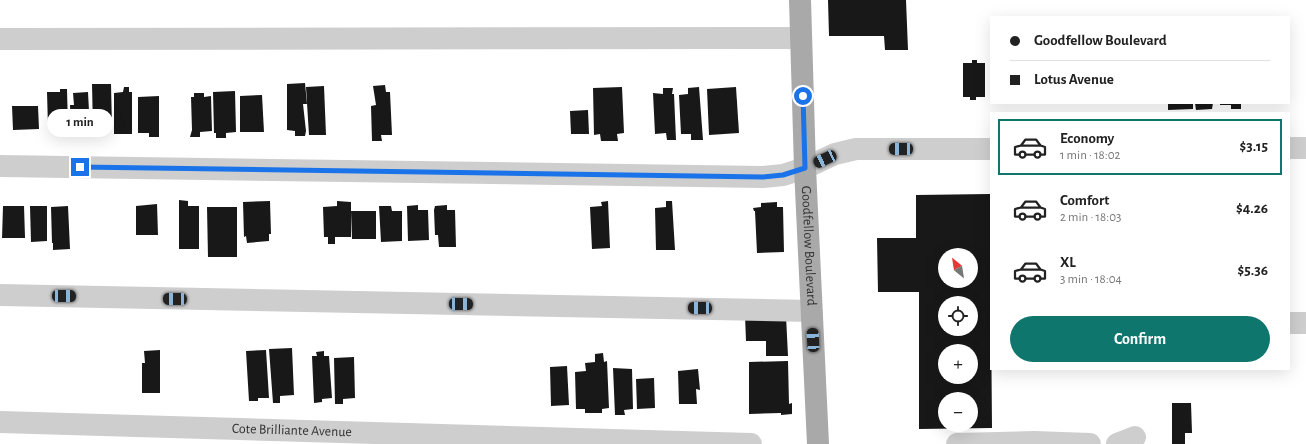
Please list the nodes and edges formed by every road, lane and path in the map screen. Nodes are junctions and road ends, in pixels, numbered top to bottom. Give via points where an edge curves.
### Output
1 (800, 0) edge
2 (801, 38) junction
3 (0, 40) edge
4 (1290, 148) edge
5 (1306, 148) edge
6 (990, 149) edge
7 (0, 166) edge
8 (805, 168) junction
9 (0, 295) edge
10 (811, 310) junction
11 (1290, 323) edge
12 (1306, 323) edge
13 (0, 422) edge
14 (751, 444) edge
15 (818, 444) edge
16 (957, 444) edge
17 (1090, 444) edge

1 - 2 main road, Goodfellow Boulevard
2 - 3 street
2 - 8 main road, Goodfellow Boulevard
4 - 5 street
6 - 8 street via 856,149 835,154
7 - 8 street via 763,177 783,175
8 - 10 main road, Goodfellow Boulevard
9 - 10 street
10 - 15 main road, Goodfellow Boulevard
11 - 12 street
13 - 14 street, Cote Brilliante Avenue
16 - 17 street

